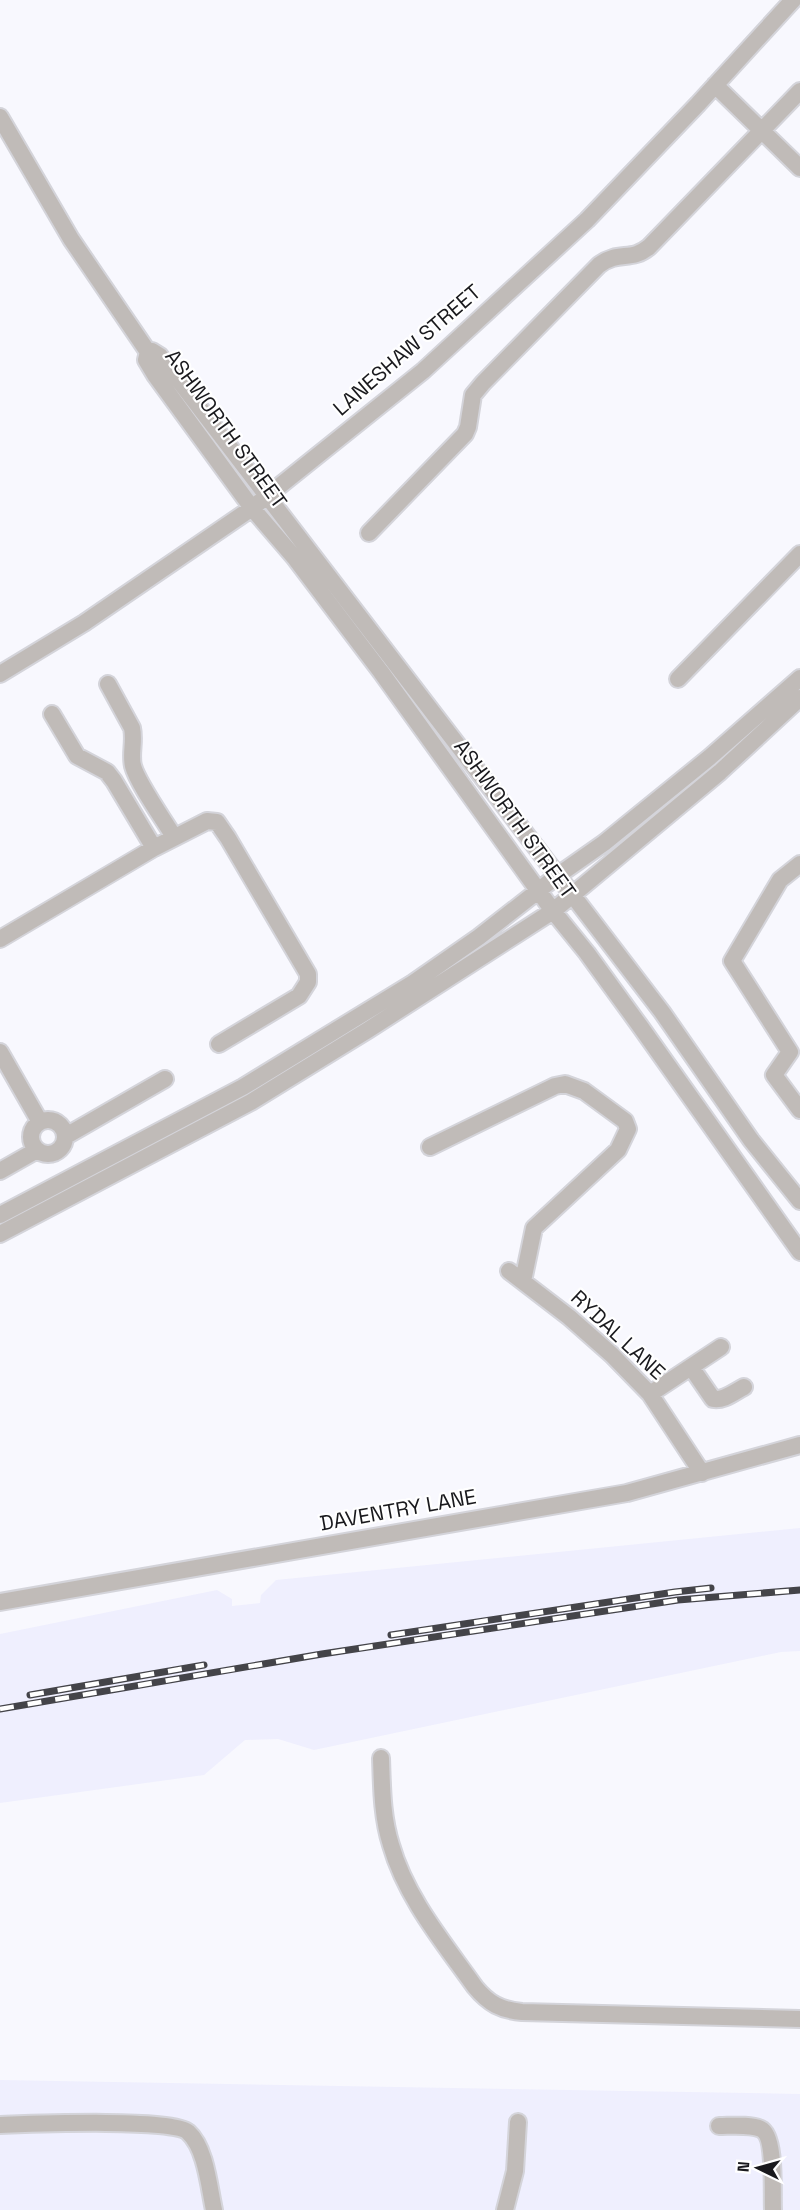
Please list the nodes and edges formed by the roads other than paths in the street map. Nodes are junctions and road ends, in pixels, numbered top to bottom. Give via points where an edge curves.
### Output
1 (793, 0) edge
2 (715, 86) junction
3 (800, 91) edge
4 (0, 117) edge
5 (762, 131) junction
6 (800, 168) edge
7 (148, 352) junction
8 (267, 495) junction
9 (252, 508) junction
10 (369, 533) dead end
11 (800, 554) edge
12 (0, 674) edge
13 (800, 678) edge
14 (678, 679) dead end
15 (108, 684) dead end
16 (800, 698) edge
17 (51, 714) dead end
18 (174, 837) junction
19 (154, 848) junction
20 (800, 864) edge
21 (557, 876) junction
22 (539, 891) junction
23 (573, 896) junction
24 (553, 911) junction
25 (0, 939) edge
26 (219, 1044) dead end
27 (0, 1052) edge
28 (165, 1079) dead end
29 (800, 1110) edge
30 (39, 1122) junction
31 (66, 1136) junction
32 (430, 1147) dead end
33 (36, 1150) junction
34 (0, 1171) edge
35 (800, 1201) edge
36 (0, 1215) edge
37 (0, 1234) edge
38 (800, 1252) edge
39 (509, 1271) dead end
40 (523, 1281) junction
41 (720, 1347) dead end
42 (690, 1367) junction
43 (744, 1386) dead end
44 (650, 1394) junction
45 (800, 1445) edge
46 (702, 1473) junction
47 (0, 1602) edge
48 (381, 1758) dead end
49 (800, 2019) edge
50 (518, 2122) dead end
51 (0, 2125) edge
52 (719, 2126) dead end
53 (214, 2210) edge
54 (505, 2210) edge
55 (773, 2210) edge

1 - 2 street, LANESHAW STREET
2 - 5 street
2 - 8 street, LANESHAW STREET via 587,220 423,371
3 - 5 street
4 - 7 street via 71,239
5 - 6 street
5 - 10 street via 649,247 634,256 608,258 599,265 483,383 473,395 465,434
7 - 8 street, ASHWORTH STREET via 160,356
7 - 9 street, ASHWORTH STREET via 146,360 154,375
8 - 9 street, LANESHAW STREET
8 - 21 street, ASHWORTH STREET
9 - 12 street, LANESHAW STREET via 84,623
9 - 22 street, ASHWORTH STREET via 375,663
11 - 14 street
13 - 21 street via 710,757
15 - 18 street via 132,728 132,757 137,774
16 - 23 street via 720,772
17 - 19 street via 77,756 107,772 114,781
18 - 19 street
18 - 26 street via 207,821 221,826 308,974 308,982 299,996
19 - 25 street
20 - 29 street via 780,880 732,961 790,1052 774,1075
21 - 22 street
21 - 23 street, ASHWORTH STREET
22 - 24 street, ASHWORTH STREET
22 - 36 street via 413,983 243,1087
23 - 24 street
23 - 35 street, ASHWORTH STREET
24 - 37 street via 251,1102
24 - 38 street, ASHWORTH STREET
27 - 30 street
28 - 31 street
30 - 31 street via 59,1124
30 - 33 street via 31,1139
31 - 33 street via 62,1149 56,1153
32 - 40 street via 565,1084 584,1091 625,1120 628,1129 618,1150 534,1228
33 - 34 street
39 - 40 street, RYDAL LANE
40 - 44 street, RYDAL LANE via 612,1355
41 - 42 street
42 - 43 street via 713,1398 725,1398
42 - 44 street
44 - 46 street, RYDAL LANE
45 - 46 street, DAVENTRY LANE
46 - 47 street, DAVENTRY LANE via 627,1493
48 - 49 street via 390,1844 409,1890 475,1987 495,2006 522,2012
50 - 54 street via 515,2171
51 - 53 street via 111,2123 187,2130 201,2150
52 - 55 street via 760,2128 767,2134 771,2145

